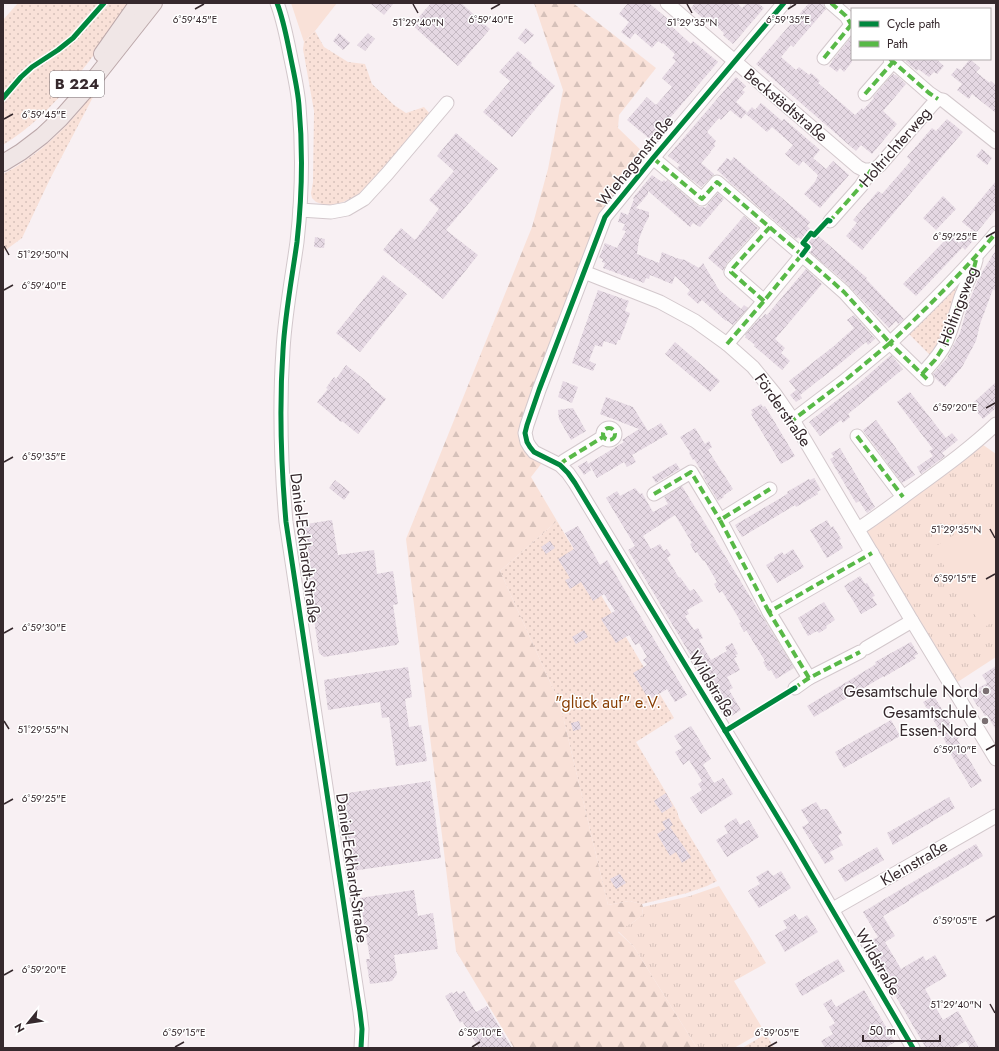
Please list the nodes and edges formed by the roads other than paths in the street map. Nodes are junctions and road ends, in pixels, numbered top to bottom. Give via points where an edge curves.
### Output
1 (138, 3) edge
2 (154, 3) edge
3 (277, 3) edge
4 (667, 3) edge
5 (784, 3) edge
6 (831, 3) edge
7 (851, 26) edge
8 (824, 58) dead end
9 (734, 61) junction
10 (892, 61) edge
11 (865, 94) dead end
12 (938, 99) junction
13 (447, 103) dead end
14 (996, 142) edge
15 (3, 151) edge
16 (653, 158) junction
17 (3, 162) edge
18 (871, 170) junction
19 (300, 210) junction
20 (830, 221) dead end
21 (770, 227) junction
22 (996, 233) edge
23 (802, 254) junction
24 (978, 255) junction
25 (584, 272) junction
26 (764, 301) junction
27 (890, 343) junction
28 (727, 344) junction
29 (533, 407) joint
30 (793, 420) junction
31 (996, 424) edge
32 (857, 436) dead end
33 (604, 437) dead end
34 (560, 466) junction
35 (770, 489) dead end
36 (654, 494) dead end
37 (903, 497) junction
38 (720, 520) junction
39 (858, 529) junction
40 (872, 553) junction
41 (769, 612) junction
42 (912, 621) junction
43 (809, 678) junction
44 (794, 688) dead end
45 (996, 759) edge
46 (996, 816) edge
47 (832, 909) junction
48 (361, 1048) edge
49 (913, 1048) edge

1 - 15 main road, B 224 via 100,57 52,112 29,133
2 - 17 main road, B 224 via 60,119 21,152
3 - 19 street, Daniel-Eckhardt-Straße via 286,32 299,105 302,148
4 - 9 street, Beckstädtstraße
5 - 9 street, Wiehagenstraße
6 - 7 street via 846,16
7 - 8 street
9 - 16 street, Wiehagenstraße
9 - 18 street, Beckstädtstraße via 858,166 864,170
10 - 11 street, Holtrichterweg
10 - 12 street, Holtrichterweg
12 - 14 street via 943,100
12 - 18 street, Holtrichterweg via 880,165
13 - 19 street via 364,199 346,209 331,212
16 - 21 street via 702,199 716,182
16 - 25 street, Wiehagenstraße via 605,217
18 - 20 street, Holtrichterweg via 861,186
19 - 48 street, Daniel-Eckhardt-Straße via 287,310 280,393 286,522 360,1012
21 - 23 street
21 - 26 street via 731,272
22 - 24 street, Höltingsweg
23 - 26 street
23 - 27 street, Höltingsweg via 844,292
24 - 27 street, Höltingsweg
24 - 27 street, Höltingsweg via 946,343 925,376
25 - 28 street, Förderstraße via 660,302 695,321
25 - 29 street, Wiehagenstraße
26 - 28 street
27 - 30 street, Höltingsweg
28 - 30 street, Förderstraße via 763,378
29 - 34 street, Wildstraße via 527,425 526,442 534,452
30 - 39 street, Förderstraße
31 - 37 street
32 - 37 street
33 - 34 street
34 - 47 street, Wildstraße via 575,483
35 - 38 street
36 - 38 street via 691,472
37 - 39 street
38 - 41 street
39 - 40 street, Förderstraße
40 - 41 street
40 - 42 street, Förderstraße
41 - 43 street
42 - 43 street
42 - 45 street, Förderstraße
43 - 44 street
46 - 47 street, Kleinstraße
47 - 49 street, Wildstraße

